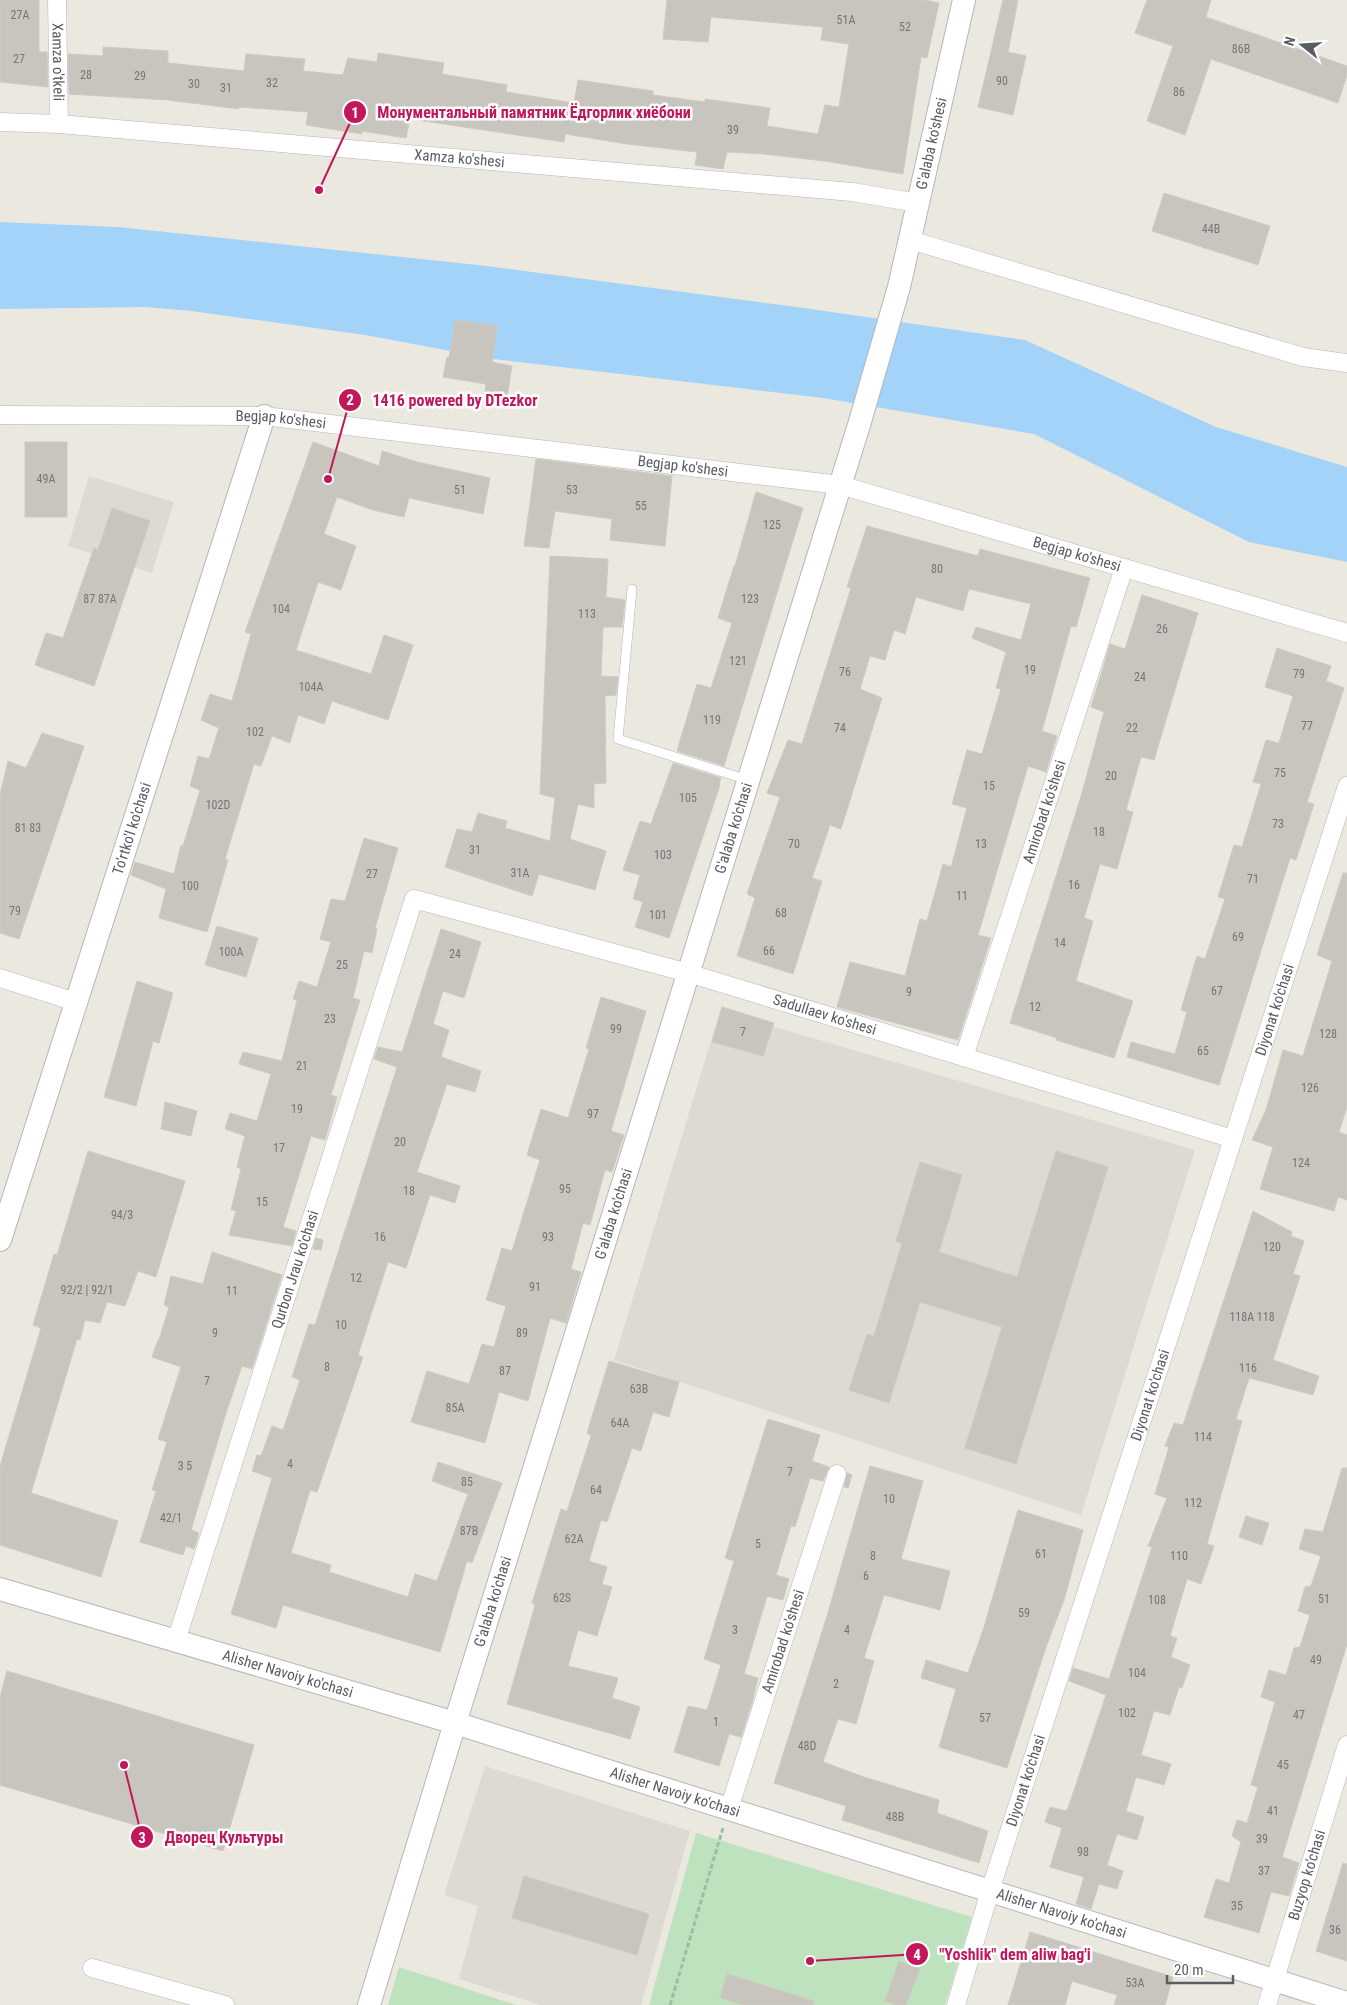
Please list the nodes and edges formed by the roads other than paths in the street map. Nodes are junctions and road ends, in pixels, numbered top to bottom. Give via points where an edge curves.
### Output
1 (58, 0) edge
2 (964, 0) edge
3 (0, 122) edge
4 (59, 124) junction
5 (918, 203) junction
6 (910, 240) junction
7 (1347, 363) edge
8 (0, 416) edge
9 (264, 416) junction
10 (859, 425) joint
11 (840, 485) junction
12 (1124, 568) junction
13 (632, 589) dead end
14 (1347, 633) edge
15 (748, 780) junction
16 (1347, 786) edge
17 (414, 899) joint
18 (688, 972) junction
19 (0, 978) edge
20 (76, 1002) junction
21 (964, 1057) junction
22 (1233, 1139) junction
23 (0, 1240) edge
24 (836, 1474) dead end
25 (0, 1588) edge
26 (176, 1641) junction
27 (455, 1723) junction
28 (1347, 1745) edge
29 (728, 1809) junction
30 (990, 1891) junction
31 (92, 1968) dead end
32 (1274, 1980) junction
33 (1347, 2003) edge
34 (225, 2005) edge
35 (370, 2005) edge
36 (956, 2005) edge
37 (1267, 2005) edge

1 - 4 street, Xamza o'tkeli
2 - 5 street, G'alaba ko'shesi
3 - 4 street, Xamza ko'shesi
4 - 5 street, Xamza ko'shesi via 852,192
5 - 6 street, G'alaba ko'shesi
6 - 7 street via 1303,357
6 - 10 street, G'alaba ko'shesi
8 - 9 street, Begjap ko'shesi
9 - 11 street, Begjap ko'shesi
9 - 20 street, To'rtko'l ko'chasi
10 - 11 street, G'alaba ko'chasi
11 - 12 street, Begjap ko'shesi
11 - 15 street, G'alaba ko'chasi
12 - 14 street, Begjap ko'shesi
12 - 21 street, Amirobad ko'shesi
13 - 15 lane via 618,739
15 - 18 street, G'alaba ko'chasi
16 - 22 street, Diyonat ko'chasi
17 - 18 street, Sadullaev ko'shesi
17 - 26 street, Qurbon Jrau ko'chasi
18 - 21 street, Sadullaev ko'shesi
18 - 27 street, G'alaba ko'chasi
19 - 20 street
20 - 23 street, To'rtko'l ko'chasi
21 - 22 street, Sadullaev ko'shesi
22 - 30 street, Diyonat ko'chasi
24 - 29 street, Amirobad ko'shesi
25 - 26 street, Alisher Navoiy ko'chasi
26 - 27 street, Alisher Navoiy ko'chasi
27 - 29 street, Alisher Navoiy ko'chasi
27 - 35 street, G'alaba ko'chasi
28 - 32 street, Buzyop ko'chasi
29 - 30 street, Alisher Navoiy ko'chasi
30 - 32 street, Alisher Navoiy ko'chasi
30 - 36 street, Diyonat ko'chasi
31 - 34 street
32 - 33 street, Alisher Navoiy ko'chasi
32 - 37 street, Buzyop ko'chasi

